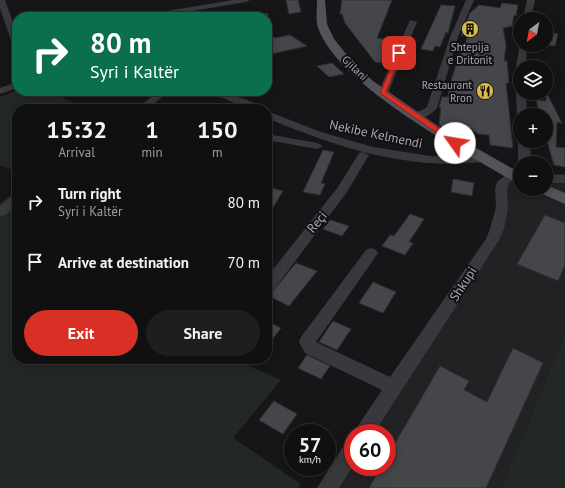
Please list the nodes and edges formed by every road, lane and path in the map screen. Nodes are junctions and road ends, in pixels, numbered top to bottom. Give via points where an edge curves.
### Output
1 (1, 0) edge
2 (246, 0) edge
3 (321, 0) edge
4 (470, 0) edge
5 (531, 0) edge
6 (173, 12) edge
7 (528, 12) edge
8 (413, 22) dead end
9 (12, 30) edge
10 (12, 87) edge
11 (0, 91) edge
12 (383, 93) junction
13 (158, 96) edge
14 (226, 96) edge
15 (148, 104) edge
16 (245, 104) edge
17 (272, 116) edge
18 (415, 116) junction
19 (272, 138) edge
20 (316, 146) dead end
21 (364, 155) dead end
22 (484, 158) junction
23 (513, 172) edge
24 (513, 176) edge
25 (553, 179) edge
26 (565, 179) edge
27 (553, 194) edge
28 (565, 199) edge
29 (12, 203) edge
30 (0, 212) edge
31 (370, 253) dead end
32 (272, 281) edge
33 (394, 387) junction
34 (369, 424) edge
35 (344, 462) edge
36 (327, 488) edge

1 - 9 street
2 - 6 street
3 - 12 main road, Gjilani via 322,24 329,40 346,61
4 - 18 street via 454,37 432,108
5 - 7 street
8 - 12 street
10 - 11 street
12 - 18 main road, Gjilani
13 - 15 street
14 - 16 street
17 - 22 street, Nekibe Kelmendi via 317,135 391,153 451,161
18 - 22 main road, Gjilani via 455,143
19 - 20 street
21 - 32 street, Reçi via 340,194 296,247
22 - 23 main road, Gjilani
24 - 33 street, Shkupi via 503,182 502,207 492,240
25 - 26 street
27 - 28 main road
29 - 30 street
31 - 33 street via 307,342 311,348
33 - 34 street, Shkupi
35 - 36 street

